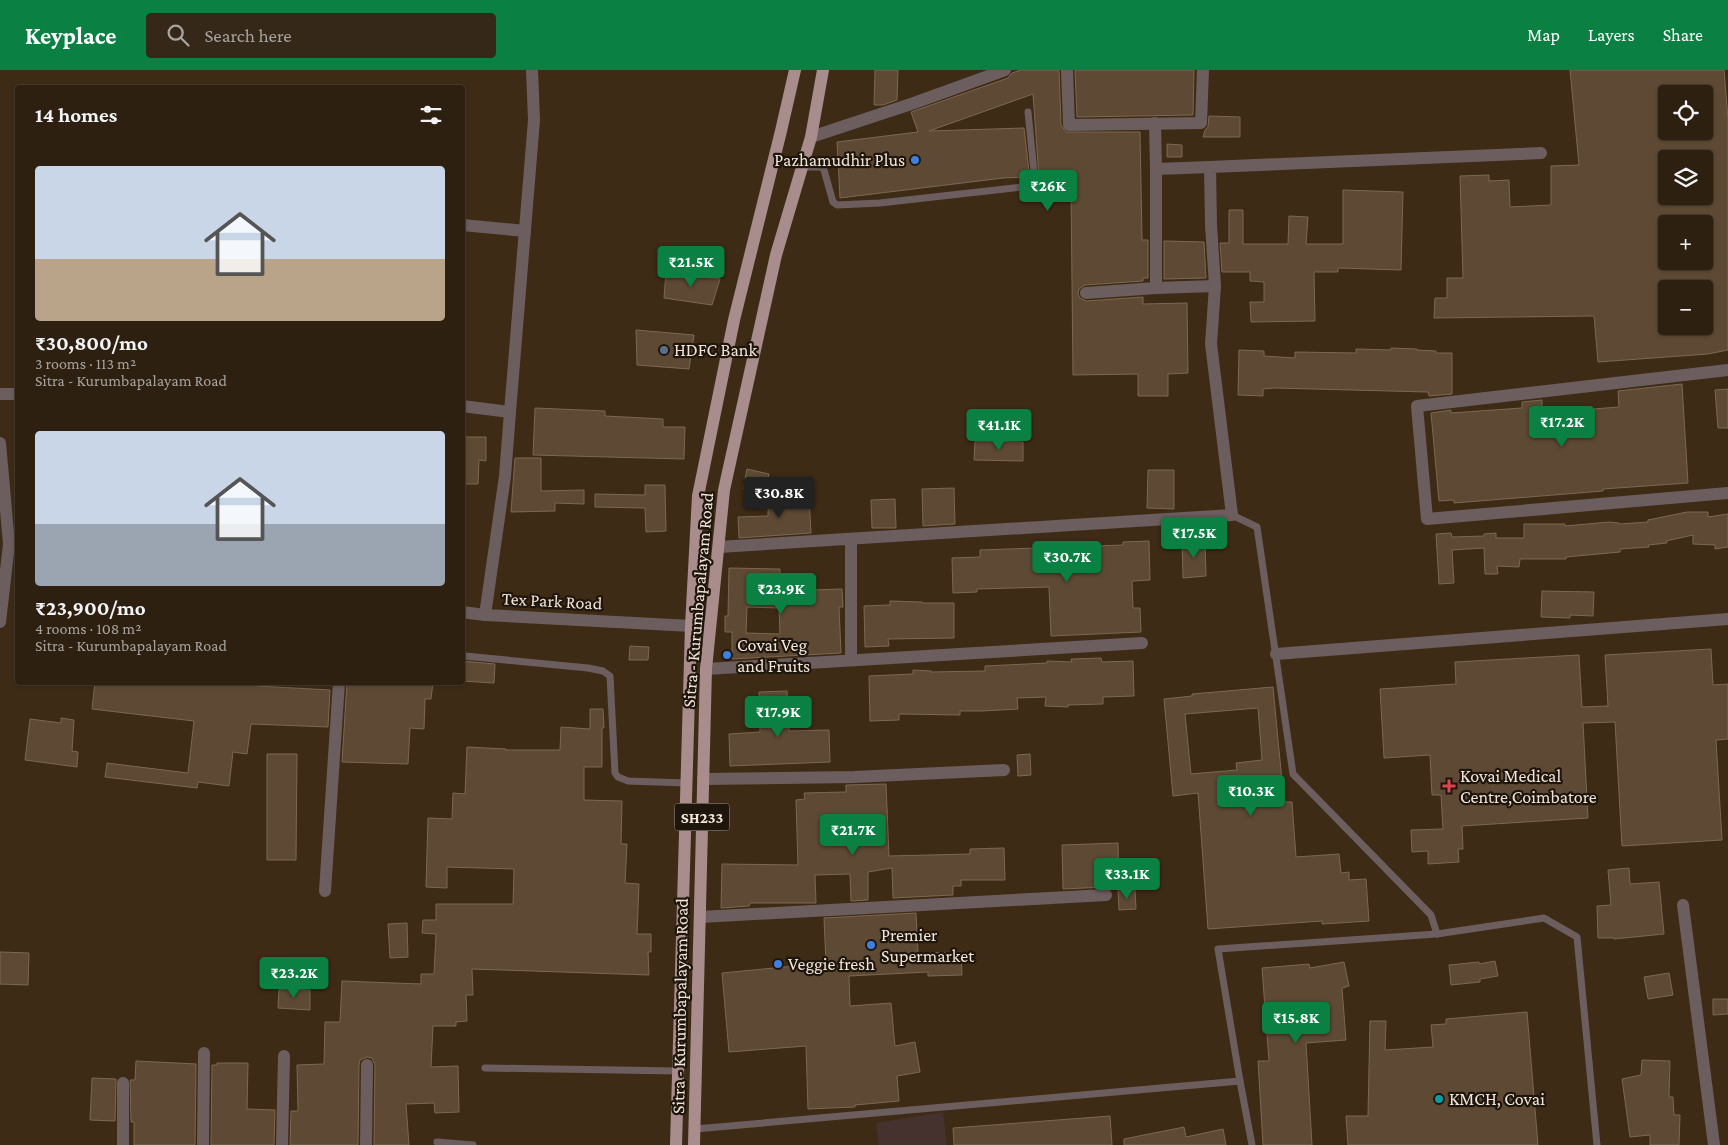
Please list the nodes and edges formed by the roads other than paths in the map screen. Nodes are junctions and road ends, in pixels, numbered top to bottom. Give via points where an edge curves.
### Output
1 (532, 70) edge
2 (795, 70) edge
3 (824, 70) edge
4 (1005, 70) edge
5 (1067, 70) edge
6 (1203, 70) edge
7 (1028, 112) dead end
8 (1155, 123) junction
9 (810, 137) junction
10 (1541, 153) dead end
11 (802, 167) junction
12 (1210, 167) junction
13 (1156, 168) junction
14 (465, 225) edge
15 (525, 231) junction
16 (1215, 286) junction
17 (1156, 288) junction
18 (1086, 293) dead end
19 (1728, 370) edge
20 (0, 394) edge
21 (15, 394) edge
22 (465, 406) edge
23 (510, 412) junction
24 (0, 443) edge
25 (1728, 493) edge
26 (1232, 515) junction
27 (851, 539) junction
28 (719, 547) junction
29 (465, 612) edge
30 (484, 615) junction
31 (1728, 619) edge
32 (0, 622) edge
33 (691, 626) junction
34 (710, 627) junction
35 (1142, 643) dead end
36 (1276, 654) junction
37 (465, 656) dead end
38 (851, 660) junction
39 (706, 669) junction
40 (339, 685) edge
41 (1004, 770) dead end
42 (703, 779) junction
43 (686, 783) junction
44 (324, 891) dead end
45 (1106, 895) dead end
46 (1683, 905) dead end
47 (700, 917) junction
48 (1437, 934) junction
49 (204, 1054) dead end
50 (284, 1056) dead end
51 (367, 1066) dead end
52 (485, 1068) dead end
53 (678, 1070) junction
54 (1240, 1082) junction
55 (123, 1083) dead end
56 (695, 1129) junction
57 (437, 1142) dead end
58 (123, 1145) edge
59 (202, 1145) edge
60 (282, 1145) edge
61 (366, 1145) edge
62 (473, 1145) edge
63 (676, 1145) edge
64 (694, 1145) edge
65 (1252, 1145) edge
66 (1597, 1145) edge
67 (1714, 1145) edge

1 - 15 street, Tex Park Road via 534,120
2 - 33 main road, Sitra - Kurumbapalayam Road via 734,320 698,496
3 - 9 main road, Sitra - Kurumbapalayam Road / SH233
4 - 9 street
5 - 8 street via 1069,125
6 - 8 street via 1201,123
7 - 11 lane via 1034,172 1033,180 1023,187 837,205 833,202 824,170 821,167
8 - 13 street
9 - 11 main road, Sitra - Kurumbapalayam Road / SH233
10 - 12 street
11 - 28 main road, Sitra - Kurumbapalayam Road / SH233 via 776,255 726,481
12 - 13 street
12 - 16 street
13 - 17 street
14 - 15 street
15 - 23 street, Tex Park Road
16 - 17 street
16 - 26 street via 1211,344
17 - 18 street
19 - 25 street via 1418,406 1428,519
20 - 21 street
22 - 23 street
23 - 30 street, Tex Park Road
24 - 32 street via 9,544
26 - 27 street
26 - 36 lane via 1258,527
27 - 28 street
27 - 38 street
28 - 34 main road, Sitra - Kurumbapalayam Road / SH233
29 - 30 street
30 - 33 street, Tex Park Road
31 - 36 street
33 - 34 street, Tex Park Road
33 - 43 main road, Sitra - Kurumbapalayam Road / SH233
34 - 39 main road, Sitra - Kurumbapalayam Road / SH233
35 - 38 street
36 - 48 lane via 1293,774 1431,915
37 - 43 lane via 603,671 610,676 615,773 628,781
38 - 39 street
39 - 42 main road, Sitra - Kurumbapalayam Road / SH233
40 - 44 street
41 - 42 street
42 - 47 main road, Sitra - Kurumbapalayam Road / SH233
43 - 53 main road, Sitra - Kurumbapalayam Road / SH233
45 - 47 street
46 - 67 street
47 - 56 main road, Sitra - Kurumbapalayam Road / SH233
48 - 54 lane via 1218,949
48 - 66 lane via 1544,918 1577,937
49 - 59 street
50 - 60 street
51 - 61 street
52 - 53 lane
53 - 63 main road, Sitra - Kurumbapalayam Road / SH233
54 - 56 lane
54 - 65 lane
55 - 58 street
56 - 64 main road, Sitra - Kurumbapalayam Road / SH233
57 - 62 lane

